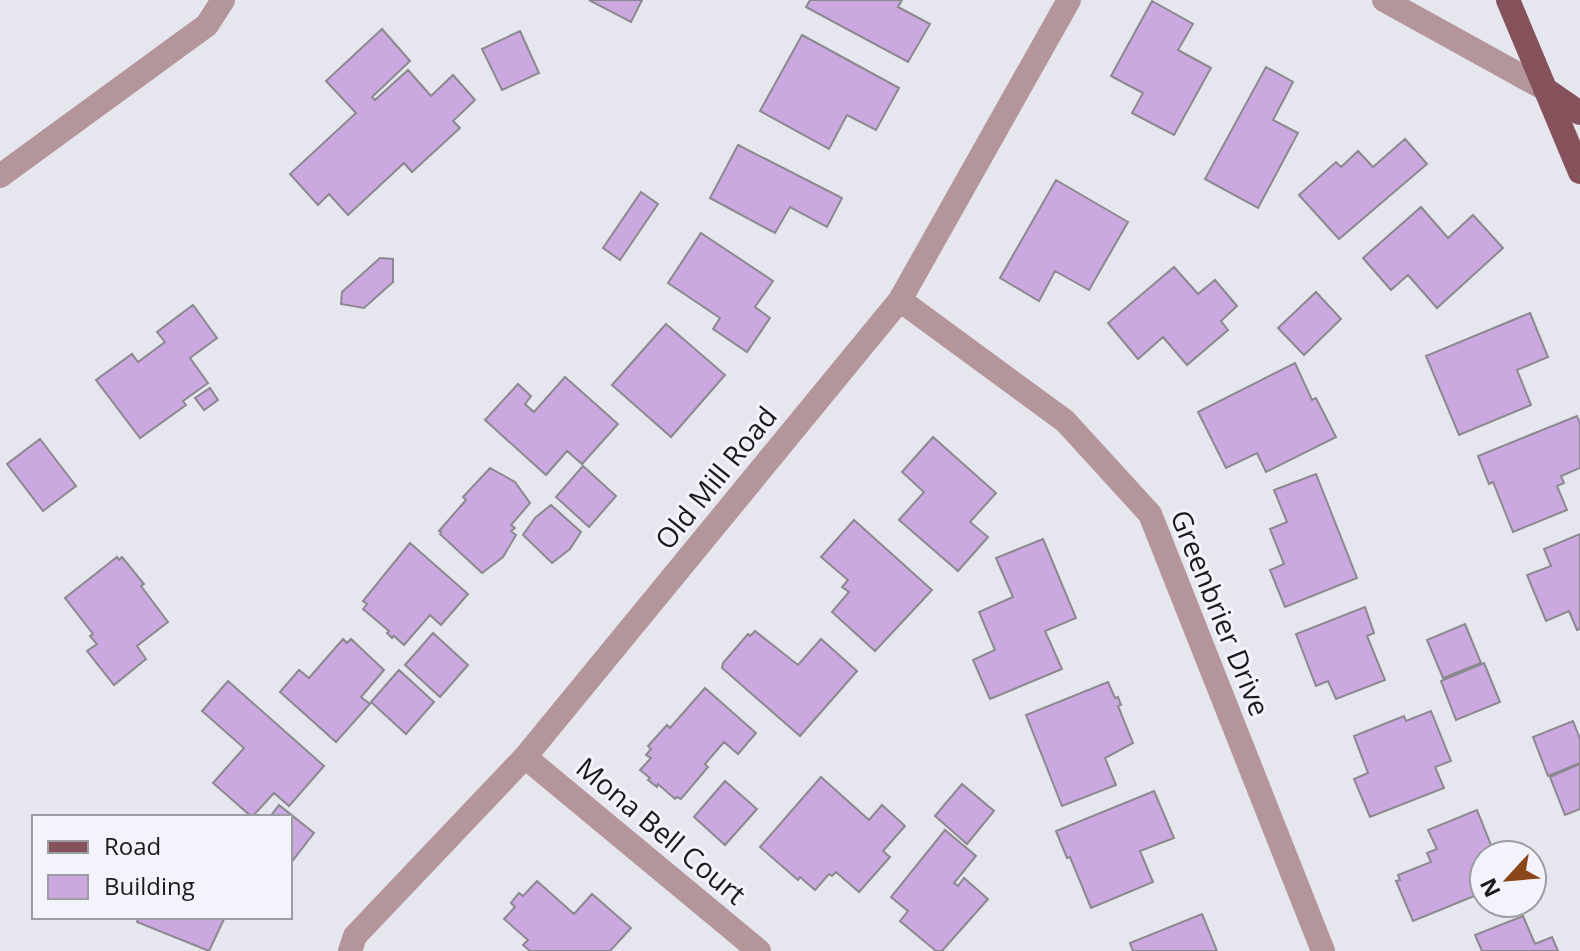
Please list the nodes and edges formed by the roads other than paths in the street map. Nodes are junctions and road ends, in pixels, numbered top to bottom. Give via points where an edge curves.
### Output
1 (223, 0) edge
2 (1069, 0) edge
3 (1384, 0) edge
4 (1508, 0) edge
5 (1545, 89) junction
6 (1580, 113) edge
7 (1580, 172) edge
8 (0, 176) edge
9 (900, 300) junction
10 (525, 757) junction
11 (350, 951) edge
12 (759, 951) edge
13 (1323, 951) edge

1 - 8 street via 207,25
2 - 9 street, Old Mill Road
3 - 5 street
4 - 5 main road
5 - 6 main road
5 - 7 main road
9 - 10 street, Old Mill Road
9 - 13 street, Greenbrier Drive via 1065,421 1150,514
10 - 11 street, Old Mill Road via 355,936
10 - 12 street, Mona Bell Court

